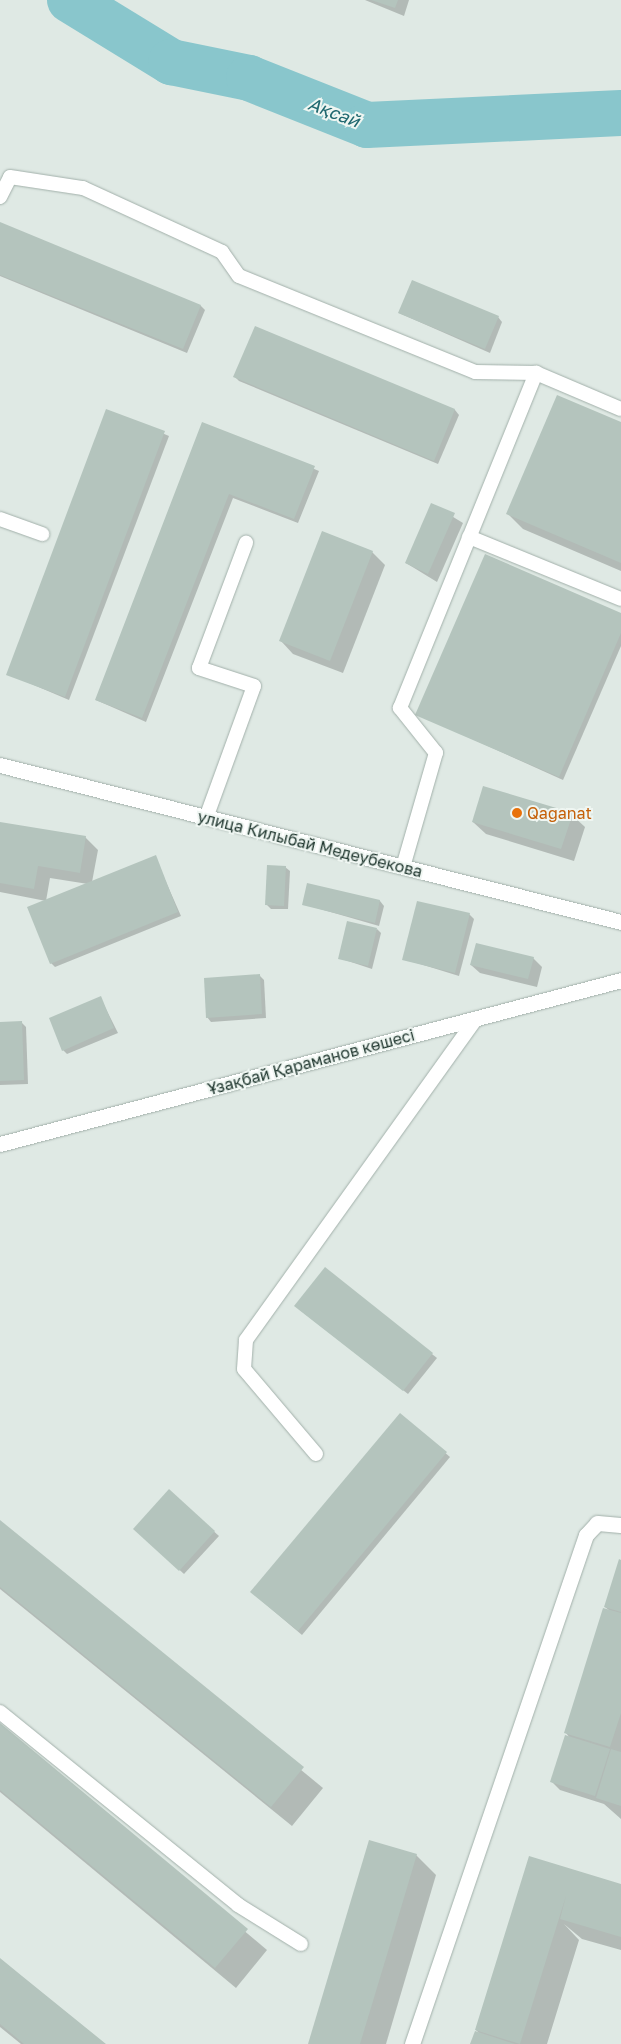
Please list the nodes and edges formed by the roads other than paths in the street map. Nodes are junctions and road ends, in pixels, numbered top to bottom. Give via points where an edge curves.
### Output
1 (0, 197) edge
2 (536, 372) junction
3 (621, 409) edge
4 (0, 519) edge
5 (42, 534) dead end
6 (469, 537) junction
7 (246, 543) dead end
8 (621, 599) edge
9 (0, 765) edge
10 (206, 818) junction
11 (403, 867) junction
12 (621, 922) edge
13 (621, 980) edge
14 (476, 1019) junction
15 (0, 1144) edge
16 (316, 1454) dead end
17 (621, 1525) edge
18 (0, 1712) edge
19 (301, 1944) dead end
20 (412, 2044) edge

1 - 2 lane via 10,177 83,188 222,252 239,276 474,372
2 - 3 lane
2 - 6 lane
4 - 5 lane
6 - 8 lane
6 - 11 lane via 400,708 436,753
7 - 10 lane via 199,668 254,686
9 - 10 street, улица Килыбай Медеубекова
10 - 11 street, улица Килыбай Медеубекова
11 - 12 street, улица Килыбай Медеубекова
13 - 14 street, Ұзақбай Қараманов көшесі
14 - 15 street, Ұзақбай Қараманов көшесі
14 - 16 lane via 246,1340 244,1369
17 - 20 street via 597,1523 586,1535
18 - 19 lane via 238,1905

